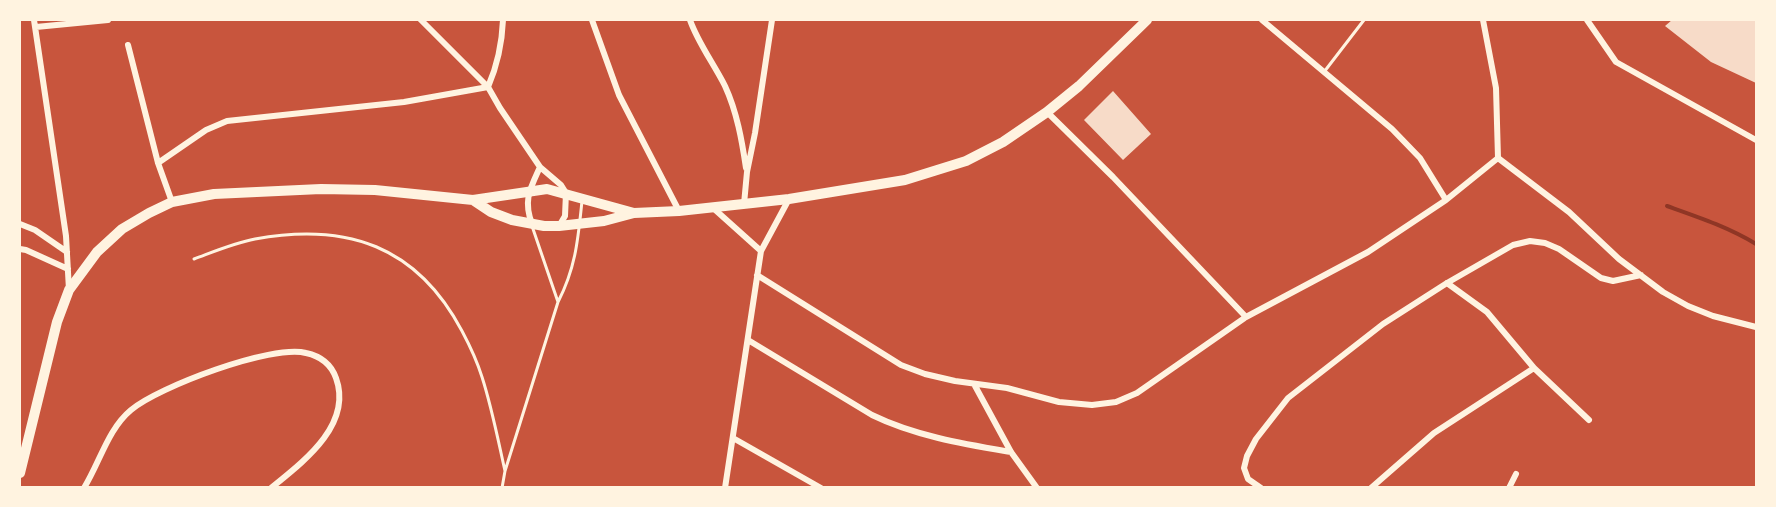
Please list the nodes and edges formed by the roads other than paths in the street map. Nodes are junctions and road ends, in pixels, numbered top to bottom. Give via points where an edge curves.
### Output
1 (34, 20) edge
2 (108, 20) edge
3 (421, 20) edge
4 (503, 20) edge
5 (592, 20) edge
6 (690, 20) edge
7 (772, 20) edge
8 (1147, 20) edge
9 (1262, 20) edge
10 (1364, 20) edge
11 (1483, 20) edge
12 (1587, 20) edge
13 (36, 27) junction
14 (128, 45) dead end
15 (1324, 72) junction
16 (488, 87) junction
17 (1047, 112) junction
18 (1756, 140) edge
19 (1498, 158) junction
20 (159, 163) junction
21 (540, 167) junction
22 (747, 172) junction
23 (529, 191) junction
24 (566, 194) junction
25 (789, 199) junction
26 (582, 200) junction
27 (1446, 200) junction
28 (473, 201) junction
29 (172, 202) junction
30 (744, 204) junction
31 (712, 207) junction
32 (679, 211) junction
33 (634, 213) junction
34 (20, 224) edge
35 (532, 224) junction
36 (580, 224) junction
37 (559, 226) junction
38 (20, 249) edge
39 (760, 251) junction
40 (67, 252) junction
41 (194, 259) dead end
42 (68, 269) junction
43 (757, 275) junction
44 (1641, 275) junction
45 (1447, 283) junction
46 (69, 290) junction
47 (558, 302) junction
48 (1246, 317) junction
49 (1756, 327) edge
50 (748, 340) junction
51 (1534, 368) junction
52 (974, 384) junction
53 (1589, 420) dead end
54 (733, 438) junction
55 (1011, 452) junction
56 (505, 471) junction
57 (20, 473) edge
58 (93, 473) junction
59 (1516, 474) dead end
60 (84, 488) edge
61 (89, 488) edge
62 (271, 488) edge
63 (502, 488) edge
64 (726, 488) edge
65 (821, 488) edge
66 (1037, 488) edge
67 (1261, 488) edge
68 (1371, 488) edge
69 (1509, 488) edge

1 - 13 street
2 - 13 street
3 - 16 street
4 - 16 street via 497,66
5 - 32 street via 619,95
6 - 22 street via 734,110
7 - 22 street
8 - 17 highway
9 - 15 street
10 - 15 lane
11 - 19 street via 1496,88
12 - 18 street via 1616,62
13 - 40 street
14 - 20 street
15 - 27 street via 1420,158
16 - 20 street via 404,102 227,121 206,130
16 - 21 street
17 - 25 highway via 966,162 905,180
17 - 48 street
19 - 27 street
19 - 44 street via 1569,212
20 - 29 street
21 - 23 street
21 - 24 street
22 - 30 street
23 - 24 highway via 547,189
23 - 28 highway
23 - 35 street via 526,207
24 - 26 highway
24 - 37 street via 565,216
25 - 30 highway
25 - 39 street
26 - 33 highway
26 - 36 lane
27 - 48 street via 1368,252
28 - 29 highway via 375,190 321,189 214,194
28 - 35 highway via 491,212
29 - 46 highway via 123,229 98,252
30 - 31 highway
31 - 32 highway
31 - 39 street
32 - 33 highway
33 - 36 highway
34 - 40 street
35 - 37 highway
35 - 47 lane
36 - 37 highway
36 - 47 lane via 573,268
38 - 42 street
39 - 43 street
40 - 42 street
41 - 56 lane via 252,240 318,234 350,238 384,249 410,264 452,312 471,349 482,377
42 - 46 street
43 - 50 street
43 - 52 street via 902,365
44 - 45 street via 1613,281 1601,278 1559,249 1530,242 1513,245
44 - 49 street via 1688,306
45 - 51 street via 1487,312
45 - 67 street via 1383,324 1288,398 1247,456 1248,479
46 - 57 highway via 54,333
47 - 56 lane
48 - 52 street via 1137,393 1116,402 1059,402
50 - 54 street
50 - 55 street via 891,425
51 - 53 street
51 - 68 street via 1434,433
52 - 55 street
54 - 64 street
54 - 65 street
55 - 66 street
56 - 63 lane
58 - 60 street
58 - 61 street
58 - 62 street via 114,428 148,397 230,365 282,352 304,352 320,358 333,370 339,400 335,419 322,441
59 - 69 street

